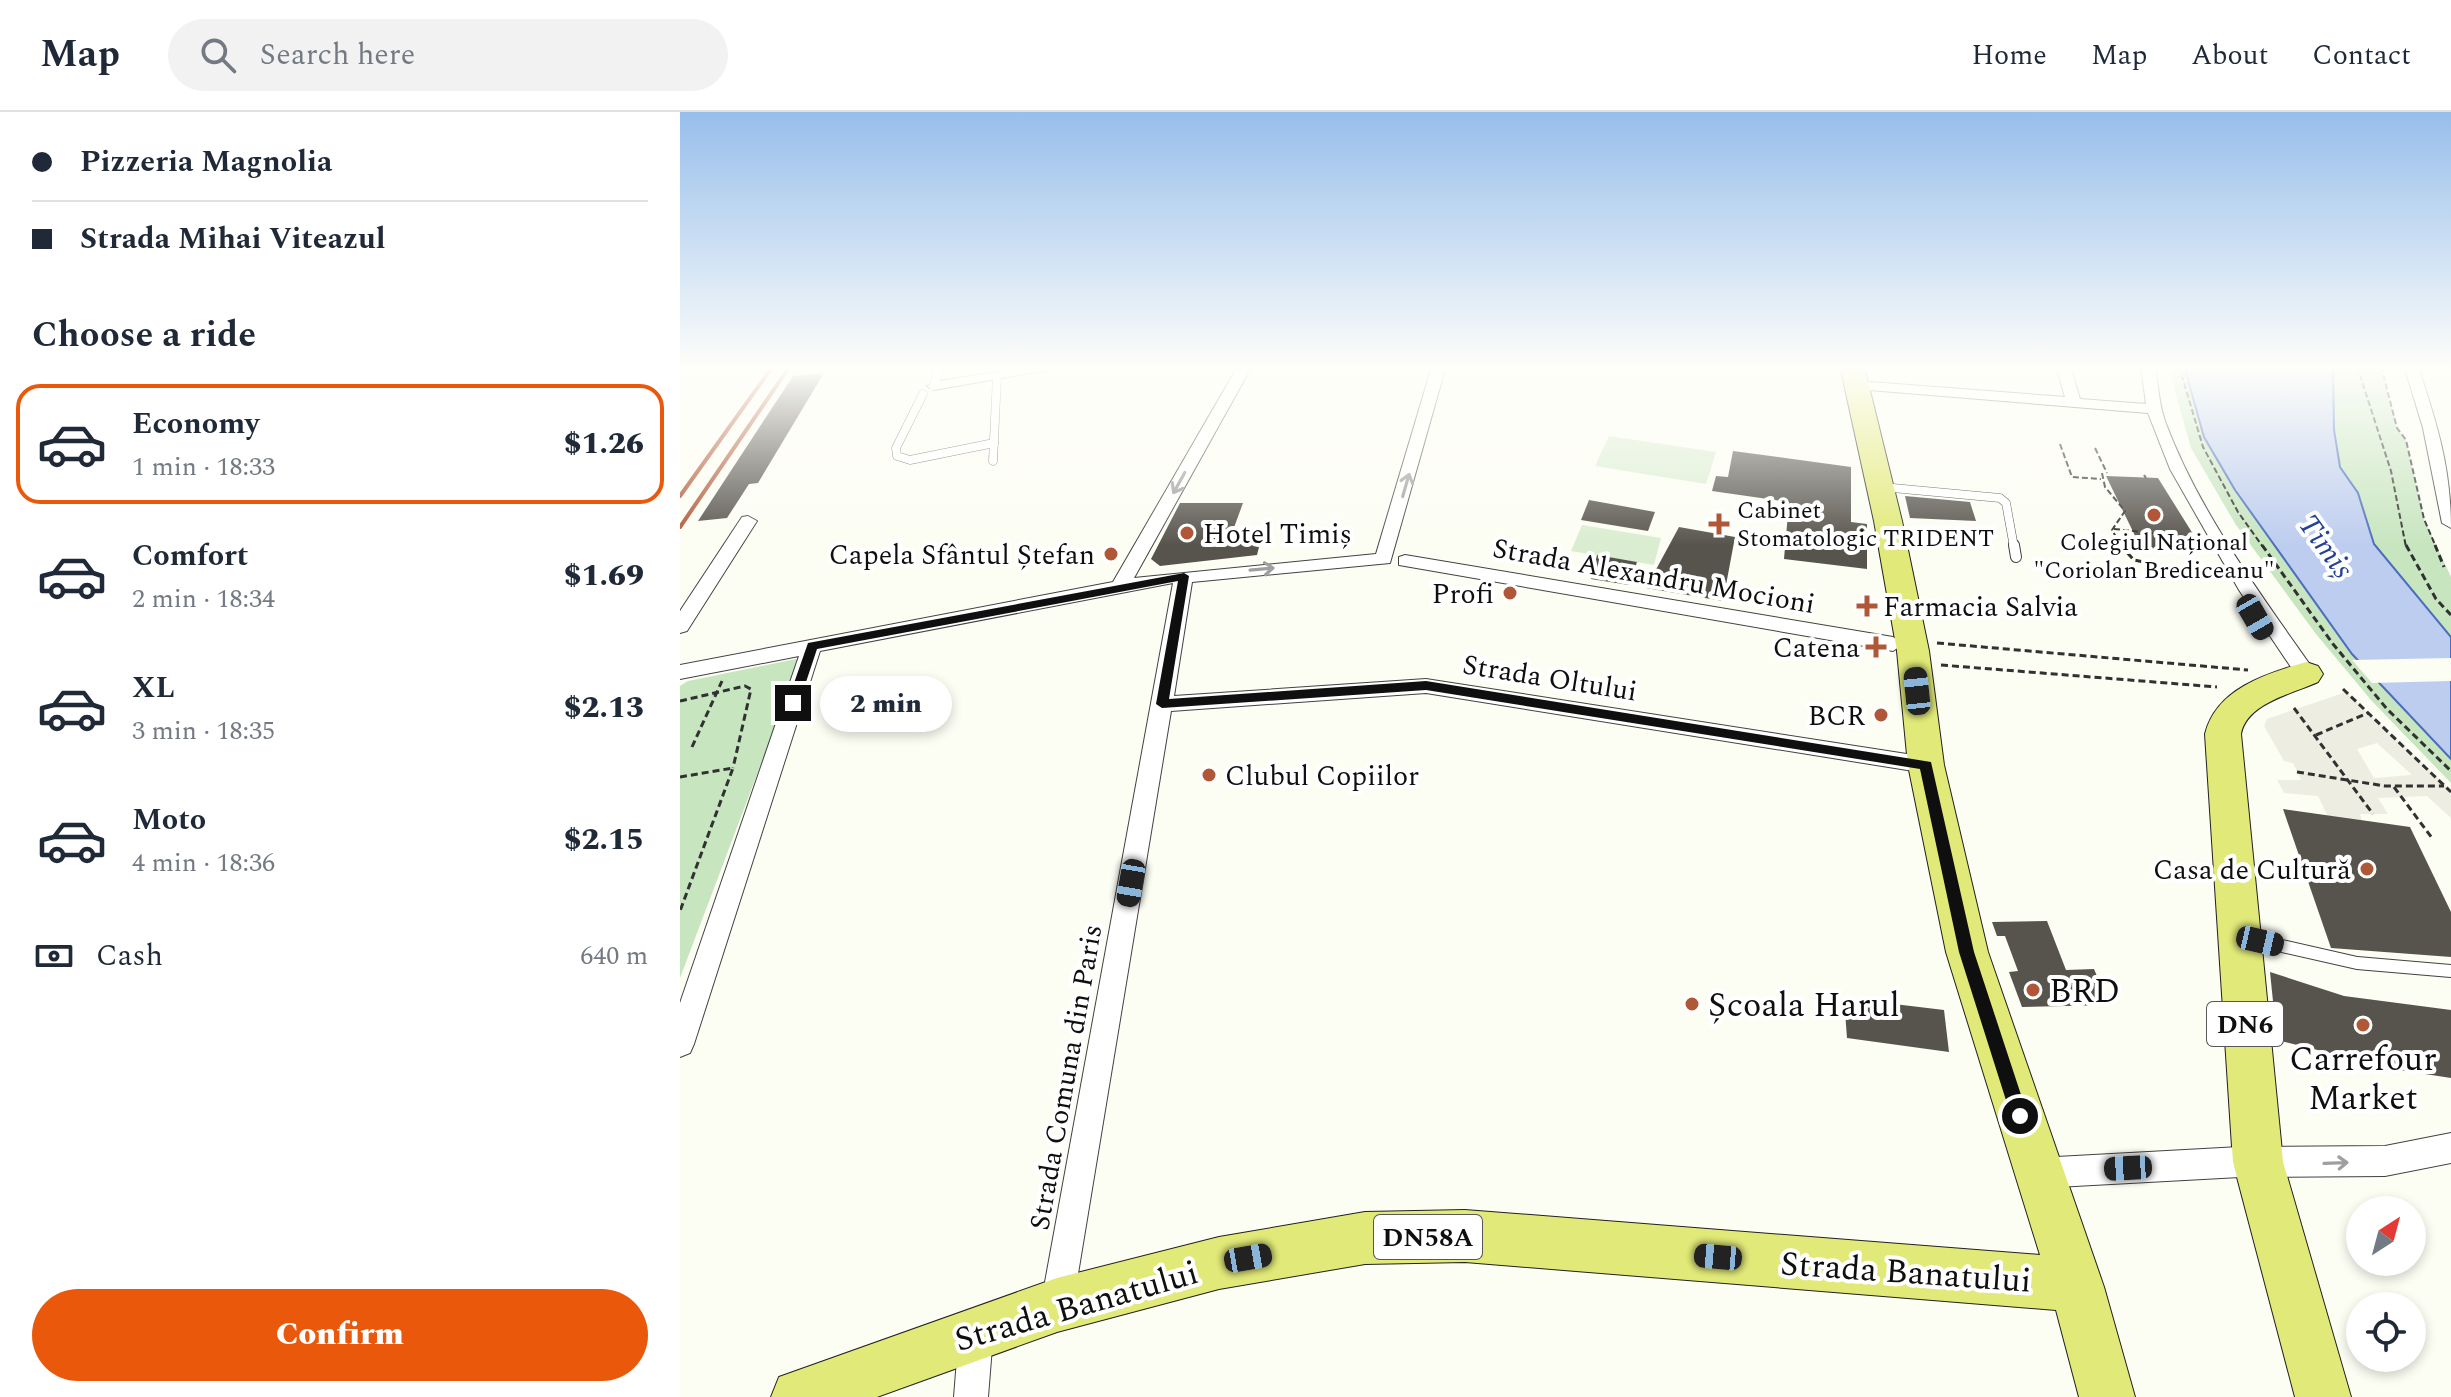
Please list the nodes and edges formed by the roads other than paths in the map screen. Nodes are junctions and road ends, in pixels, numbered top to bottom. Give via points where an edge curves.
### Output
1 (908, 426) edge
2 (995, 426) edge
3 (1211, 426) edge
4 (1421, 426) edge
5 (1866, 426) edge
6 (2161, 426) edge
7 (2431, 428) joint
8 (2451, 432) edge
9 (994, 443) junction
10 (993, 461) dead end
11 (1881, 487) junction
12 (748, 521) dead end
13 (2451, 523) edge
14 (2016, 557) dead end
15 (1405, 561) dead end
16 (1184, 576) junction
17 (1120, 586) junction
18 (680, 626) edge
19 (812, 646) junction
20 (1917, 650) junction
21 (680, 672) edge
22 (2297, 687) joint
23 (1162, 704) junction
24 (1926, 765) junction
25 (2237, 936) junction
26 (2451, 971) edge
27 (680, 1044) edge
28 (2451, 1148) edge
29 (2258, 1162) junction
30 (2038, 1173) junction
31 (2077, 1287) junction
32 (1057, 1305) junction
33 (976, 1331) junction
34 (799, 1397) edge
35 (971, 1397) edge
36 (2107, 1397) edge
37 (2323, 1397) edge

1 - 9 lane via 896,448 897,456 910,460
2 - 9 lane
3 -> 17 street
16 -> 4 street via 1384,559
5 - 11 main road
6 - 22 street via 2178,469 2248,590 2255,617
7 - 8 street
7 - 13 street
9 - 10 lane
11 - 14 lane via 2000,498 2006,503
11 - 20 main road
12 - 18 street
15 - 20 street, Strada Alexandru Mocioni
16 - 17 street
16 - 23 street, Strada Comuna din Paris
17 - 19 street
19 - 21 street
19 - 27 street
20 - 24 main road
22 - 25 main road, DN6 via 2242,702 2227,716 2223,734
23 - 24 street, Strada Oltului via 1426,686
23 - 32 street, Strada Comuna din Paris
24 - 30 main road via 1967,952
25 - 26 lane via 2357,963
25 - 29 main road, DN6
29 -> 28 street via 2385,1161
29 - 30 street
29 - 37 main road, DN6
30 - 31 main road
31 - 32 main road, Strada Banatului / DN58A via 1465,1236 1350,1241 1219,1263
31 - 36 main road
32 - 33 main road, Strada Banatului / DN58A
33 - 34 main road, Strada Banatului / DN58A
33 - 35 street

